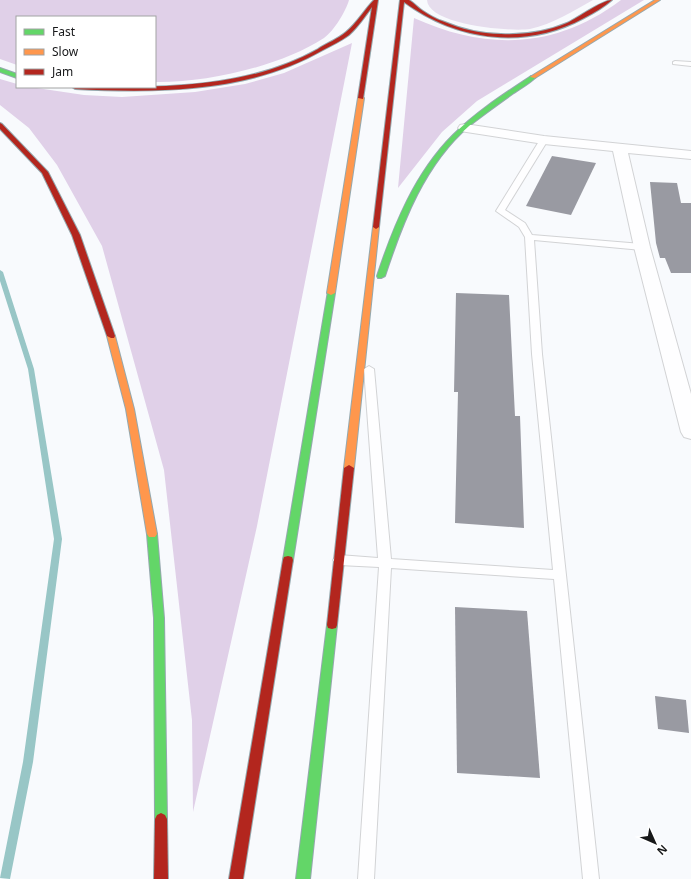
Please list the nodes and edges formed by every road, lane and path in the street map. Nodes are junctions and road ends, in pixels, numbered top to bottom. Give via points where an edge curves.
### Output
1 (375, 0) edge
2 (404, 0) edge
3 (610, 0) edge
4 (658, 0) edge
5 (675, 63) dead end
6 (691, 64) edge
7 (0, 70) edge
8 (16, 76) edge
9 (89, 88) edge
10 (0, 125) edge
11 (465, 128) junction
12 (544, 140) junction
13 (620, 148) junction
14 (691, 155) edge
15 (529, 236) junction
16 (642, 247) junction
17 (365, 329) junction
18 (691, 432) edge
19 (339, 560) junction
20 (385, 564) junction
21 (560, 575) junction
22 (161, 879) edge
23 (236, 879) edge
24 (303, 879) edge
25 (366, 879) edge
26 (591, 879) edge

1 - 9 highway via 359,24 331,45 256,74 225,82 153,90
1 - 23 highway via 332,285
2 - 3 highway via 412,9 443,24 470,32 501,35 552,30 574,21
2 - 17 highway
4 - 11 highway via 531,78 484,110
5 - 6 lane
7 - 8 highway
10 - 22 highway via 45,172 76,235 118,358 152,536 158,611
11 - 12 street
11 - 17 highway via 446,147 415,190 400,220
12 - 13 street
12 - 15 lane via 500,211 522,225
13 - 14 street
13 - 16 street
15 - 16 lane
15 - 21 lane via 537,354
16 - 18 street
17 - 19 highway
17 - 20 lane
19 - 20 lane
19 - 24 highway
20 - 21 lane
20 - 25 lane
21 - 26 lane

